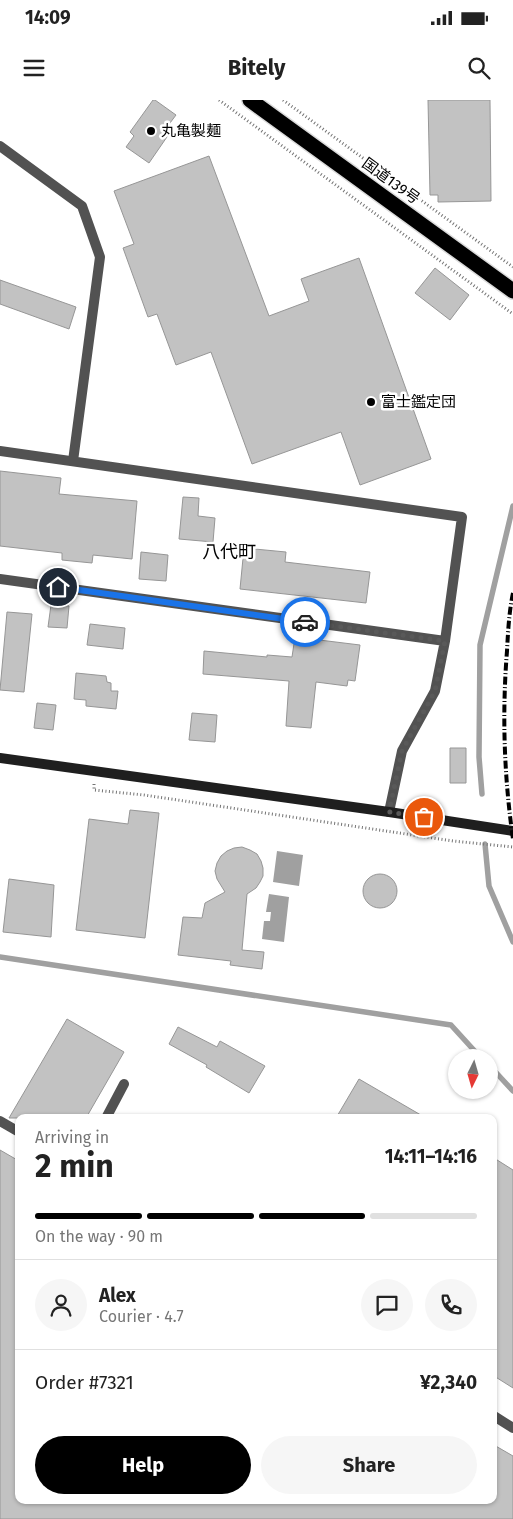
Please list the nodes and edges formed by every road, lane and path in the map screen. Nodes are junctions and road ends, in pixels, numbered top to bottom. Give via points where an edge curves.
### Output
1 (219, 100) edge
2 (250, 100) edge
3 (283, 100) edge
4 (0, 146) edge
5 (513, 267) edge
6 (513, 291) edge
7 (513, 314) edge
8 (0, 451) edge
9 (73, 461) junction
10 (0, 579) edge
11 (445, 641) junction
12 (0, 758) edge
13 (95, 771) junction
14 (389, 812) junction
15 (513, 831) edge
16 (513, 847) edge
17 (124, 1084) dead end
18 (108, 1114) edge
19 (0, 1121) edge
20 (15, 1130) edge
21 (497, 1418) edge
22 (513, 1428) edge

1 - 7 path
2 - 6 highway, 国道139号
3 - 5 path
4 - 9 street via 82,206 100,257
8 - 9 street
9 - 11 street via 462,517
10 - 11 street
11 - 14 street via 435,691 402,751
12 - 13 street
13 - 14 street
13 - 16 path via 94,790
14 - 15 street
17 - 18 street
19 - 20 street
21 - 22 street

